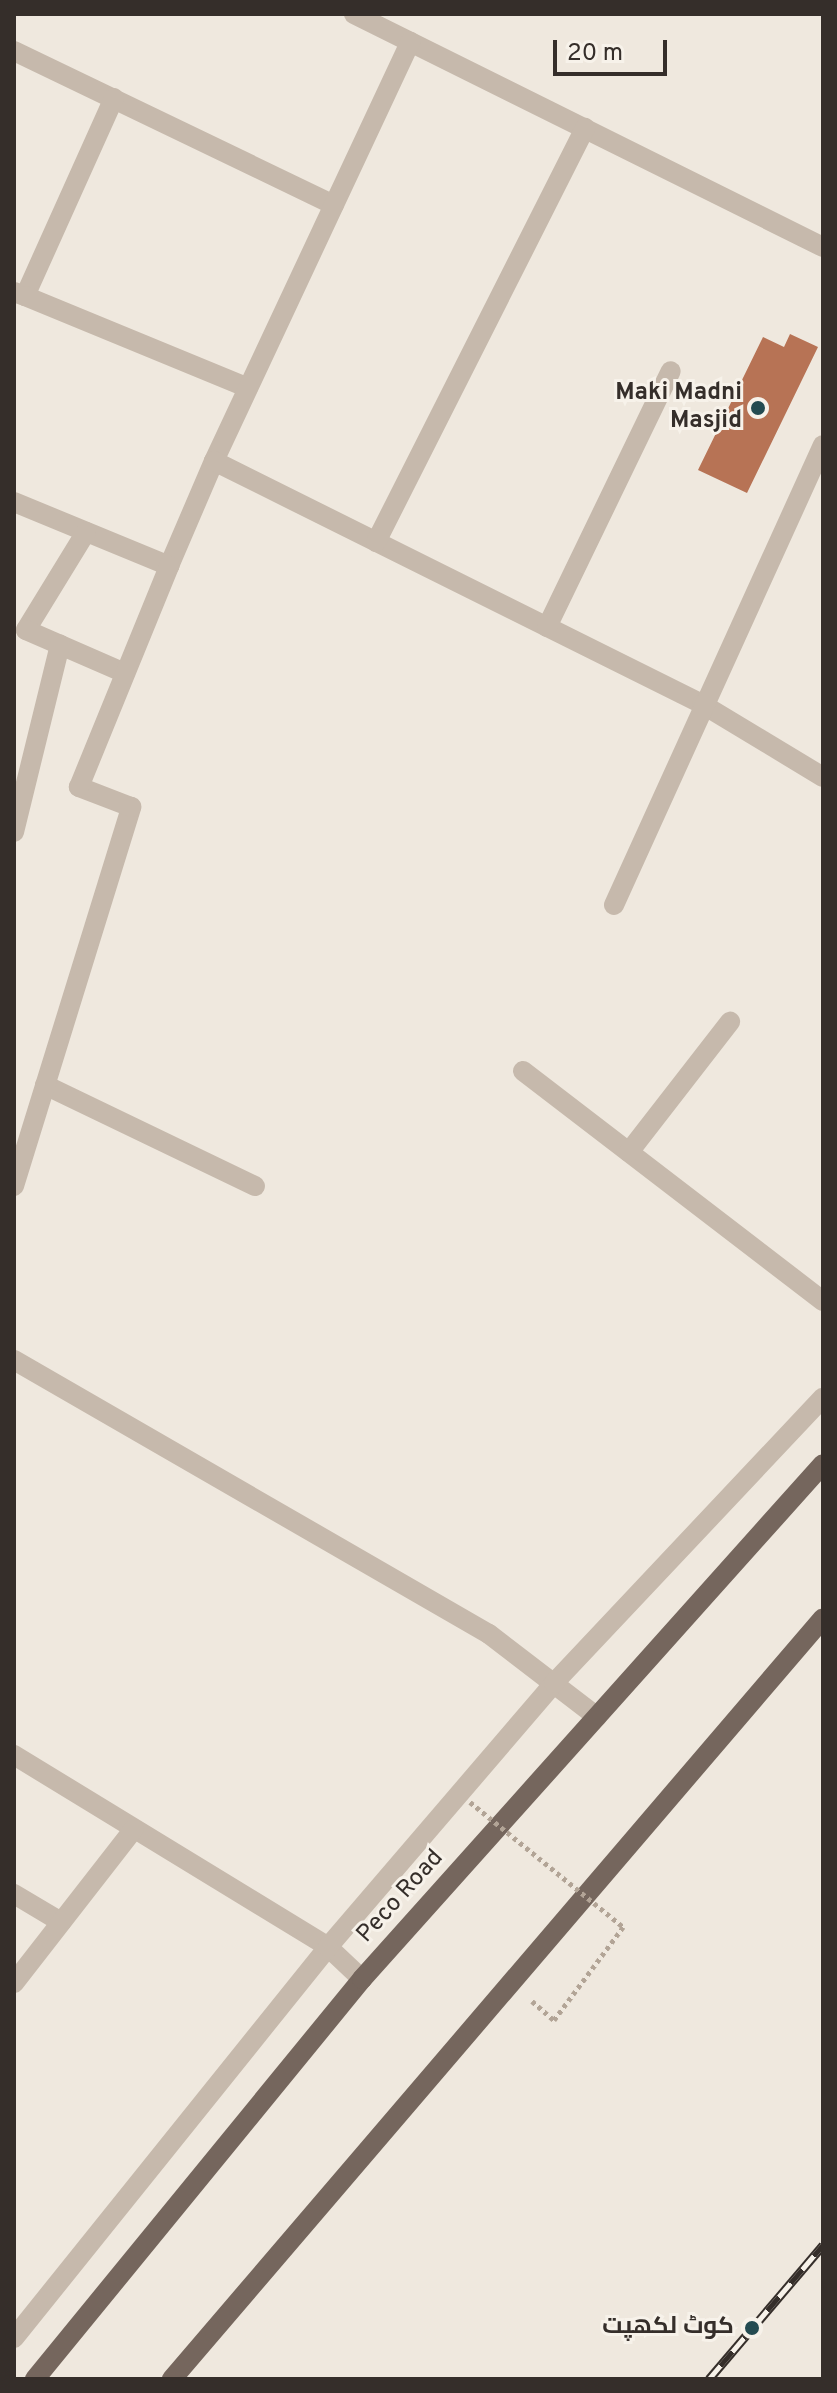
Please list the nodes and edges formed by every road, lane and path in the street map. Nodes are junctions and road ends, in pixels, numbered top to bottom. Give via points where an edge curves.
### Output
1 (354, 14) edge
2 (410, 42) junction
3 (14, 51) edge
4 (114, 98) junction
5 (585, 128) junction
6 (334, 205) junction
7 (823, 247) edge
8 (19, 294) edge
9 (671, 371) dead end
10 (248, 388) junction
11 (823, 445) edge
12 (214, 461) junction
13 (14, 502) edge
14 (86, 532) junction
15 (376, 542) junction
16 (169, 566) junction
17 (547, 627) junction
18 (60, 645) junction
19 (125, 673) junction
20 (702, 704) junction
21 (823, 777) edge
22 (14, 832) edge
23 (614, 905) dead end
24 (730, 1022) dead end
25 (523, 1071) dead end
26 (45, 1085) junction
27 (629, 1152) junction
28 (14, 1186) edge
29 (255, 1186) dead end
30 (823, 1301) edge
31 (14, 1360) edge
32 (823, 1398) edge
33 (823, 1464) edge
34 (823, 1618) edge
35 (554, 1683) junction
36 (597, 1717) junction
37 (14, 1755) edge
38 (470, 1802) dead end
39 (134, 1829) junction
40 (14, 1894) edge
41 (61, 1922) junction
42 (328, 1947) junction
43 (362, 1979) junction
44 (14, 1983) edge
45 (554, 2020) dead end
46 (14, 2338) edge
47 (35, 2379) edge
48 (172, 2379) edge

1 - 2 street
2 - 5 street
2 - 6 street
3 - 4 street
4 - 6 street
4 - 8 street
5 - 7 street
5 - 15 street
6 - 10 street
8 - 10 street
9 - 17 street
10 - 12 street
11 - 20 street
12 - 15 street
12 - 16 street
13 - 14 street
14 - 16 street
14 - 18 street via 26,630
15 - 17 street
16 - 19 street
17 - 20 street
18 - 19 street
18 - 22 street
19 - 26 street via 79,787 131,807
20 - 21 street
20 - 23 street
24 - 27 street
25 - 27 street
26 - 28 street
26 - 29 street
27 - 30 street
31 - 35 street via 489,1634
32 - 35 street
33 - 36 main road, Peco Road
34 - 48 main road
35 - 36 street
35 - 42 street
36 - 43 main road, Peco Road
37 - 39 street
38 - 45 path, bridge via 623,1927
39 - 41 street
39 - 42 street
40 - 41 street
41 - 44 street
42 - 43 street
42 - 46 street
43 - 47 main road, Peco Road

